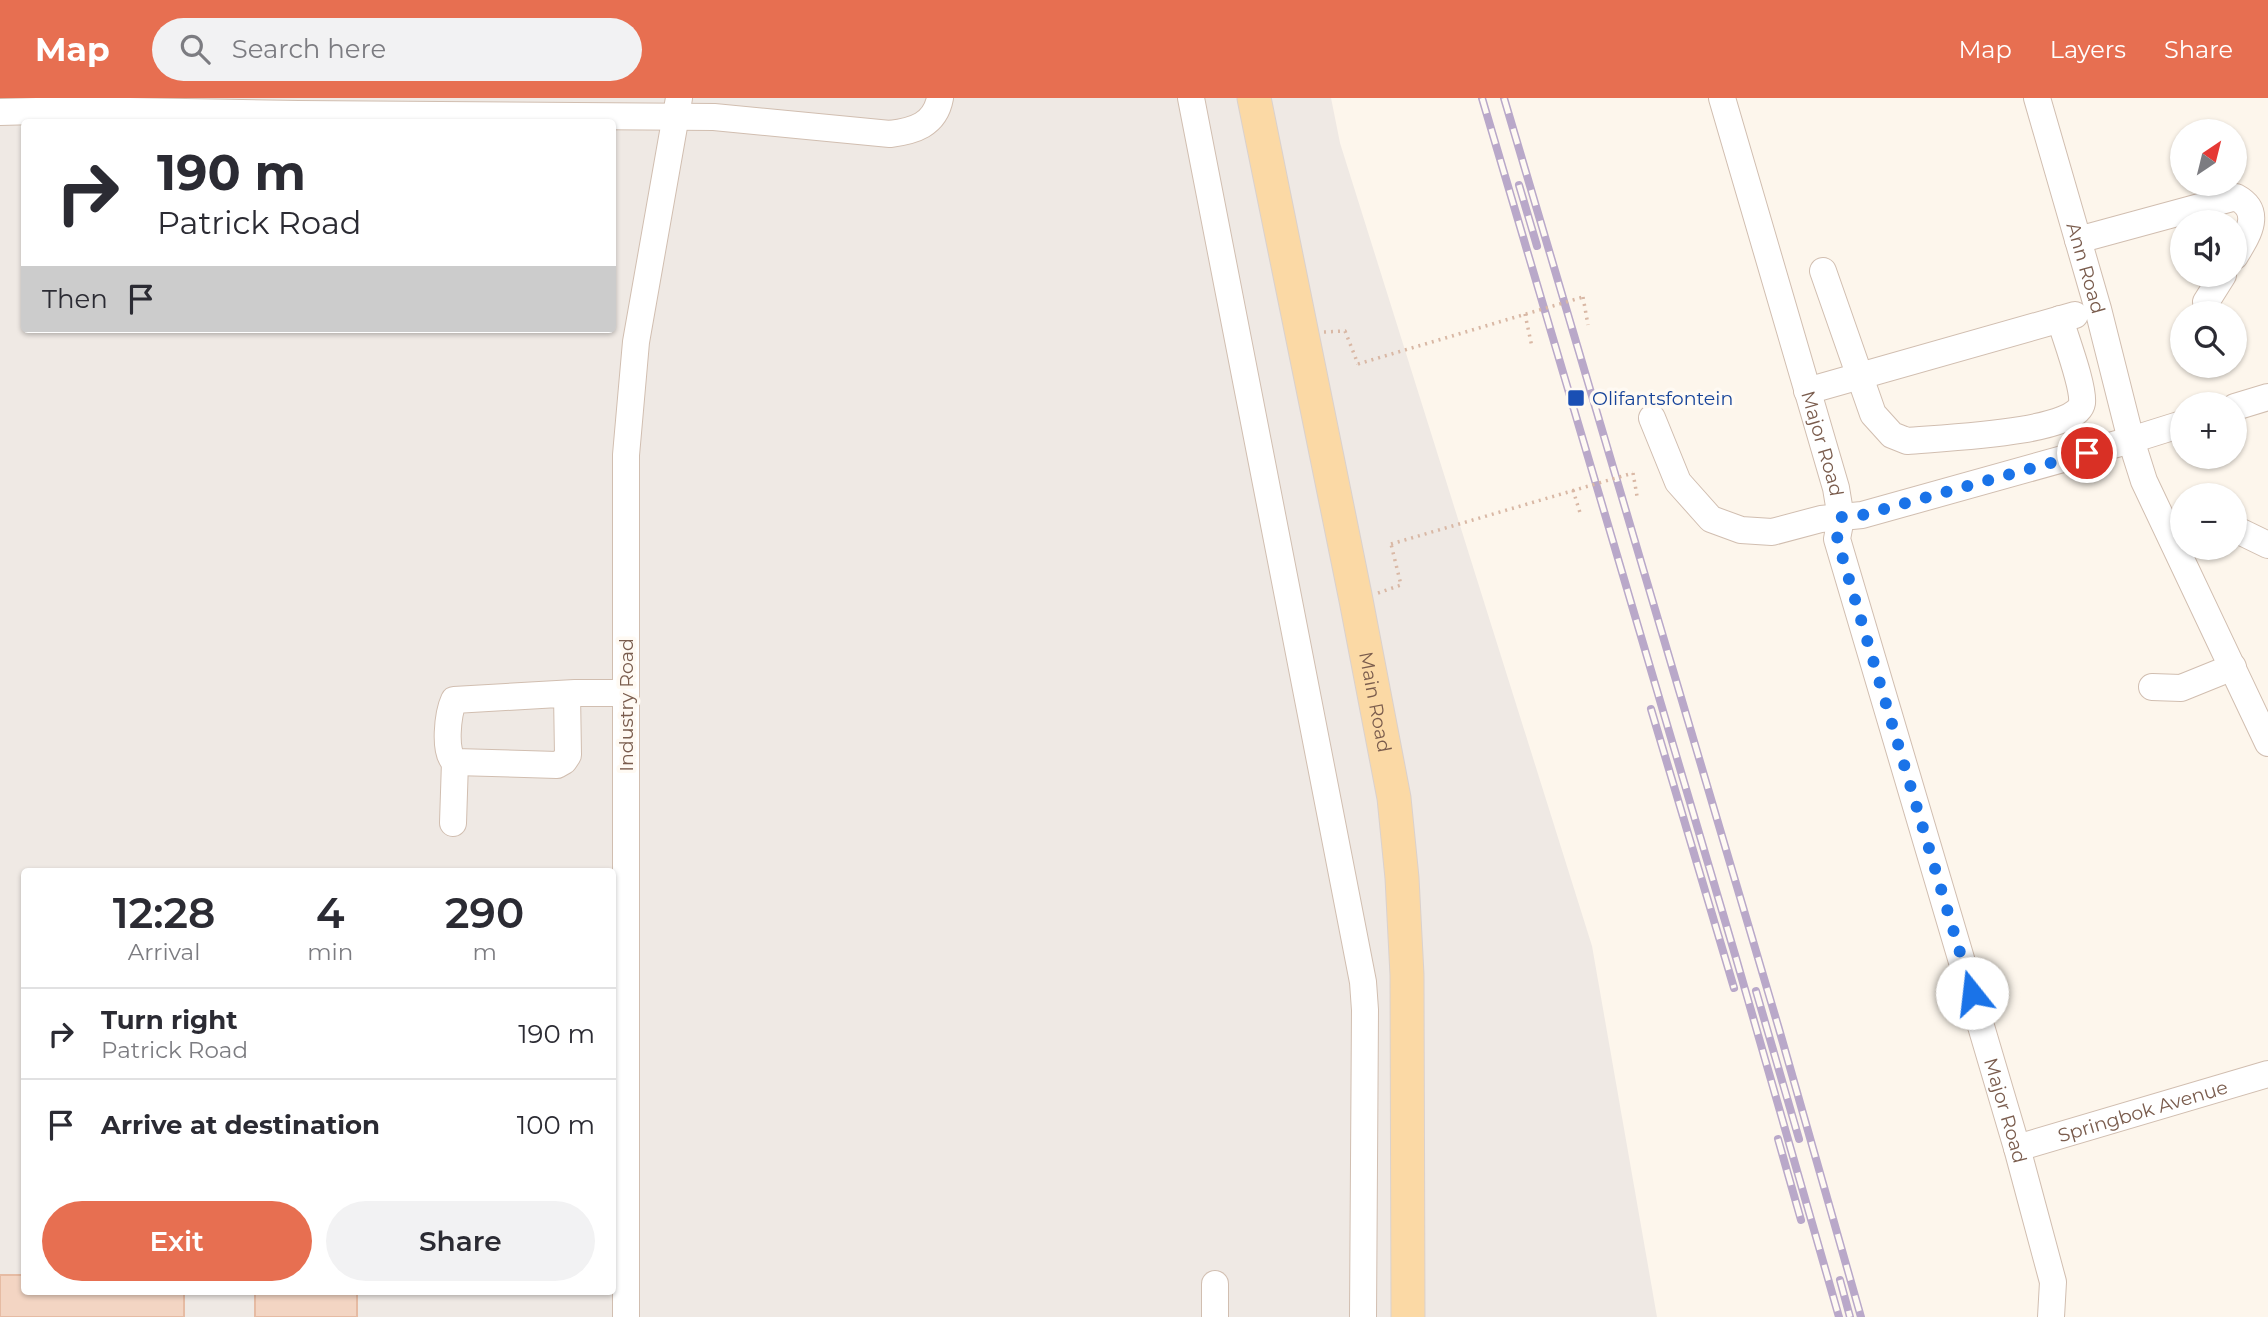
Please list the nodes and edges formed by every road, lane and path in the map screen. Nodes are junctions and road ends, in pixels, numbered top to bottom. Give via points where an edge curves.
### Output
1 (940, 98) edge
2 (1191, 98) edge
3 (1254, 98) edge
4 (1722, 98) edge
5 (2037, 98) edge
6 (502, 107) edge
7 (677, 107) edge
8 (0, 112) edge
9 (2188, 210) edge
10 (2170, 215) edge
11 (2247, 233) edge
12 (2078, 240) junction
13 (1823, 271) dead end
14 (2098, 309) junction
15 (1525, 314) junction
16 (2060, 319) junction
17 (1588, 325) dead end
18 (1345, 331) dead end
19 (1532, 347) dead end
20 (1859, 376) junction
21 (1807, 391) junction
22 (2247, 407) edge
23 (2267, 408) edge
24 (1652, 418) dead end
25 (2170, 428) edge
26 (2011, 432) junction
27 (2131, 440) junction
28 (2021, 471) junction
29 (1573, 490) junction
30 (1637, 496) dead end
31 (1581, 516) dead end
32 (1841, 517) junction
33 (2170, 523) edge
34 (2247, 535) edge
35 (2268, 545) edge
36 (2188, 560) edge
37 (1401, 585) dead end
38 (2233, 667) junction
39 (2152, 687) dead end
40 (626, 693) junction
41 (567, 694) junction
42 (2268, 743) edge
43 (455, 762) junction
44 (453, 822) dead end
45 (2268, 1074) edge
46 (2017, 1148) junction
47 (1215, 1284) dead end
48 (626, 1317) edge
49 (1215, 1317) edge
50 (1363, 1317) edge
51 (1408, 1317) edge
52 (2051, 1317) edge

1 - 7 street via 936,114 914,131 890,134 714,117
2 - 50 street via 1363,982
3 - 51 main road, Main Road via 1394,798 1407,965
4 - 21 street, Major Road
5 - 12 street, Ann Road
6 - 7 street
6 - 8 street
7 - 40 street, Industry Road via 629,401
9 - 11 street via 2236,197 2246,202 2252,213
10 - 12 street
12 - 14 street, Ann Road
13 - 20 street
14 - 16 street
14 - 27 street, Ann Road
15 - 17 path, bridge via 1583,297
15 - 18 path, bridge via 1357,363
15 - 19 path
16 - 20 street
16 - 26 street via 2080,388 2078,412
20 - 21 street
20 - 26 street via 1878,422 1899,439
21 - 32 street, Major Road
22 - 23 street
24 - 32 street via 1678,482 1711,519 1741,530 1772,532
25 - 27 street
26 - 28 street
27 - 28 street
27 - 33 street, Ann Road via 2151,497
28 - 32 street
29 - 30 path, bridge via 1633,473
29 - 31 path
29 - 37 path, bridge via 1391,544
32 - 46 street, Major Road via 1837,539
34 - 35 street
36 - 38 street, Ann Road
38 - 39 street via 2181,688
38 - 42 street, Ann Road
40 - 41 street
40 - 48 street, Industry Road
41 - 43 street via 568,755 564,761 557,765
41 - 43 street via 454,700 447,751
43 - 44 street
45 - 46 street, Springbok Avenue
46 - 52 street, Major Road via 2053,1282
47 - 49 street

